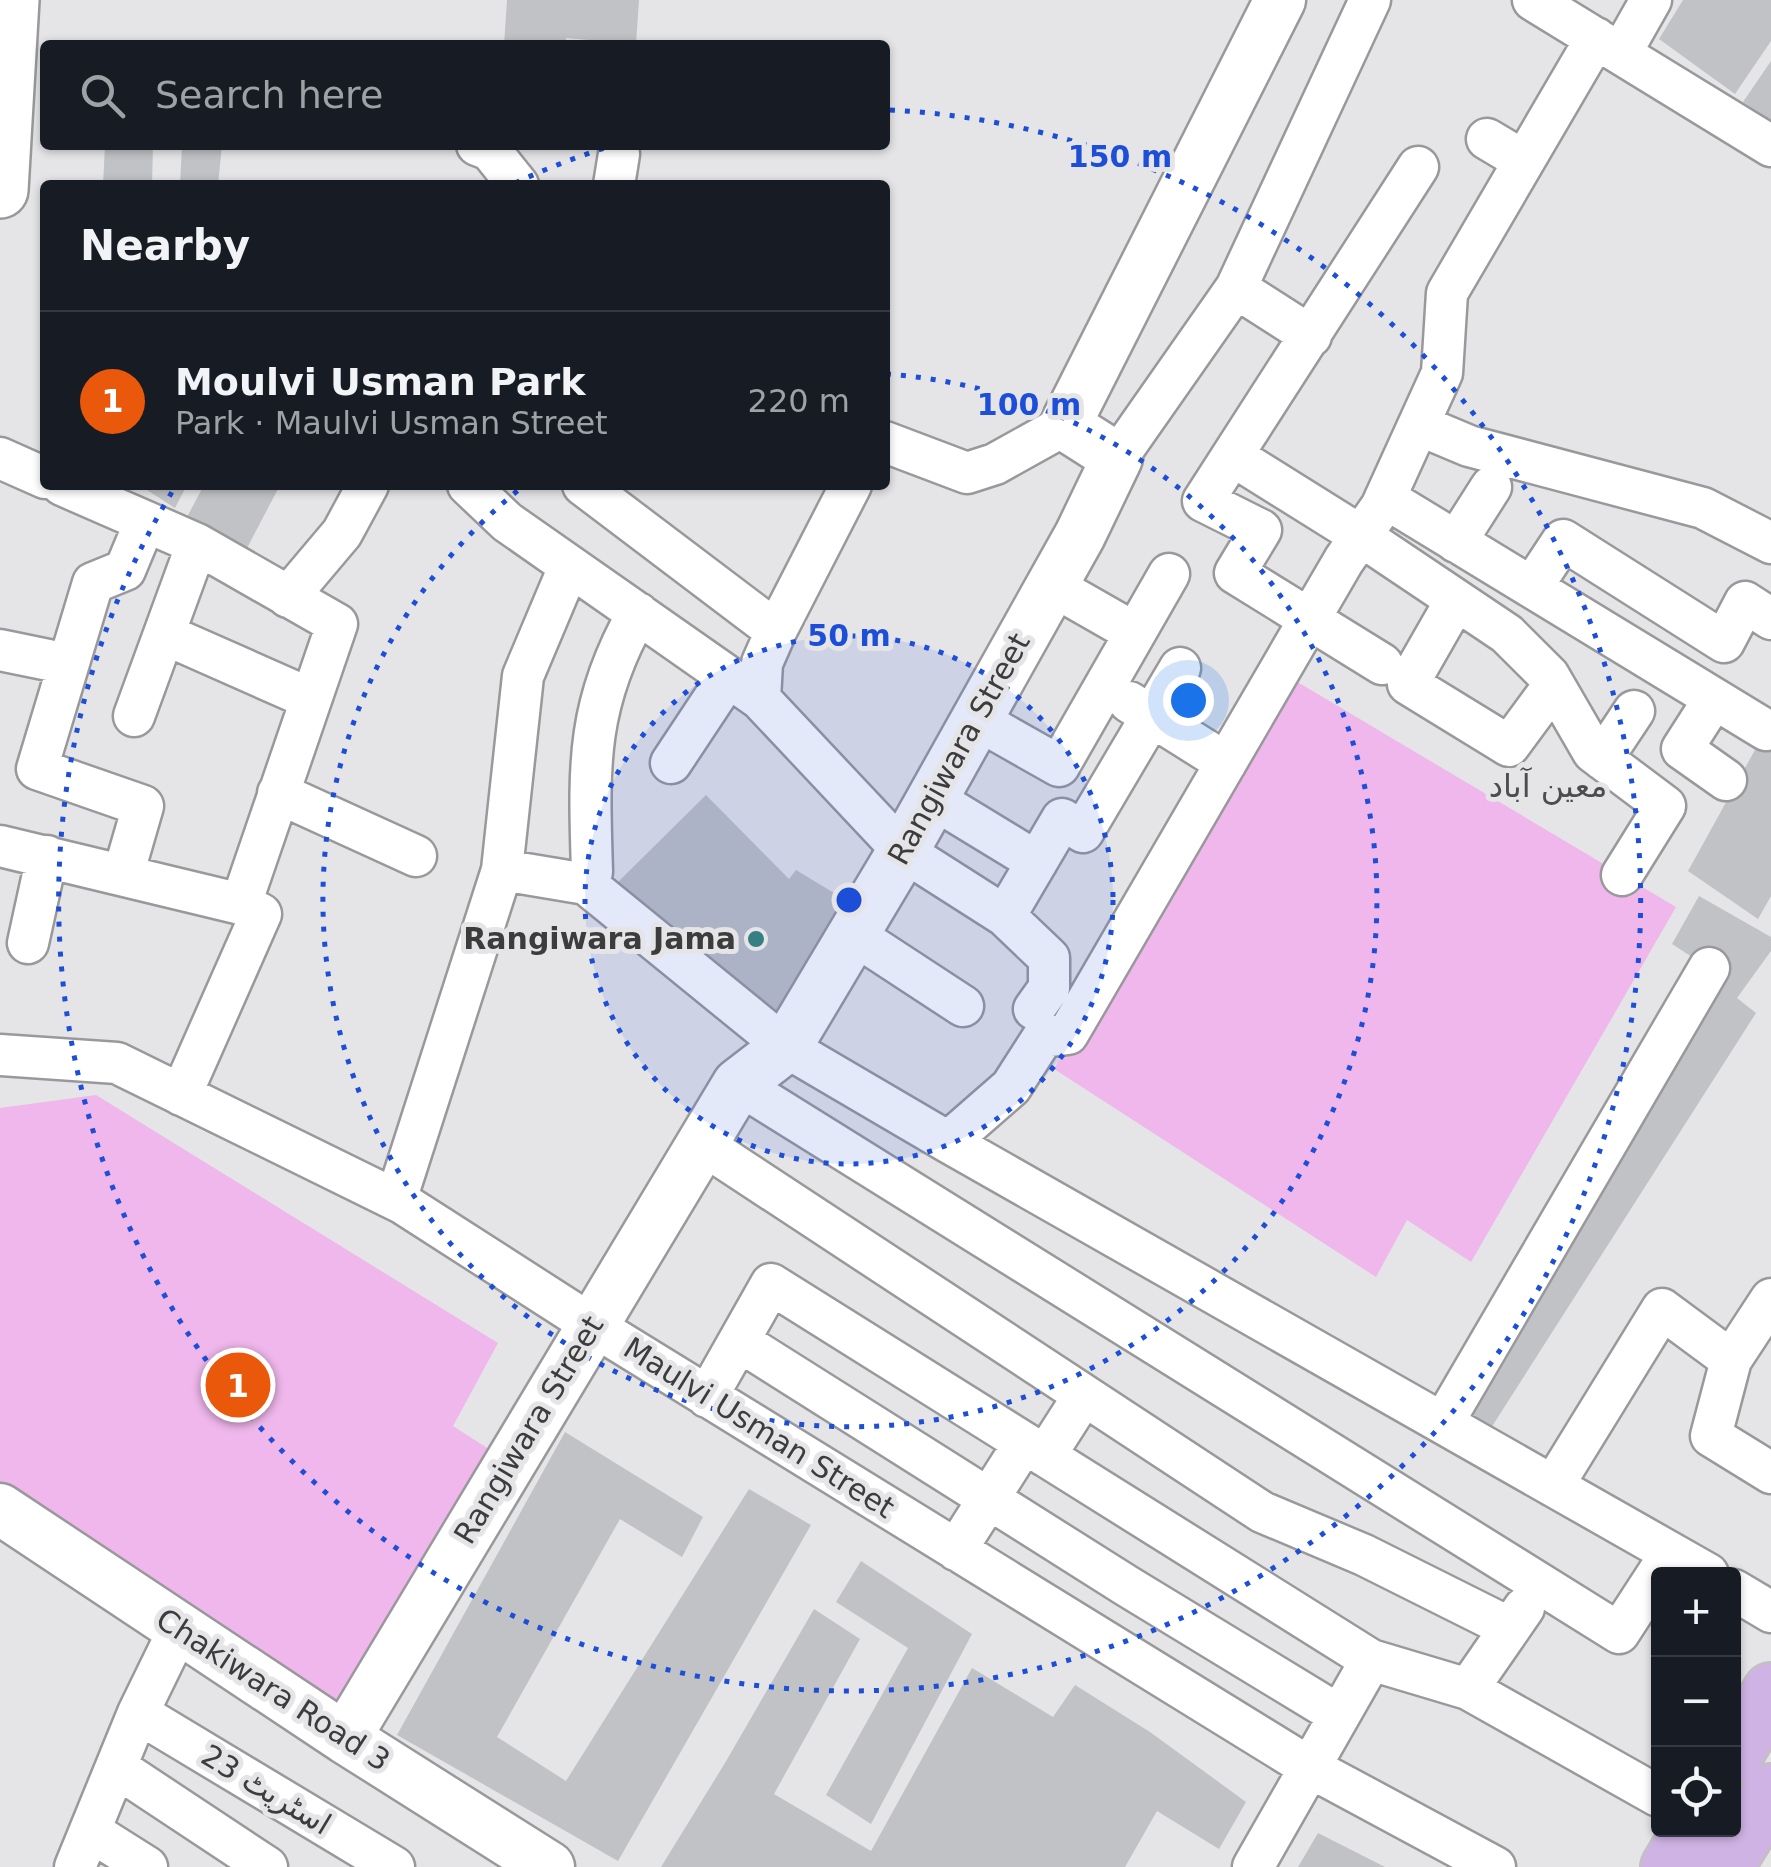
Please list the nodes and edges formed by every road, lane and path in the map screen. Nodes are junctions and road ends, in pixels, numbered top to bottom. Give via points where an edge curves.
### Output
1 (11, 0) edge
2 (1280, 0) edge
3 (1370, 0) edge
4 (1533, 0) edge
5 (1651, 0) edge
6 (1609, 46) junction
7 (1487, 138) dead end
8 (1771, 146) edge
9 (490, 150) edge
10 (1524, 161) junction
11 (1418, 167) dead end
12 (514, 180) edge
13 (0, 190) edge
14 (1236, 288) junction
15 (1310, 336) junction
16 (1419, 425) junction
17 (1065, 426) junction
18 (890, 444) edge
19 (1232, 456) junction
20 (0, 458) edge
21 (1117, 458) junction
22 (40, 476) edge
23 (1491, 487) dead end
24 (73, 490) edge
25 (365, 490) edge
26 (473, 490) edge
27 (590, 490) edge
28 (832, 492) edge
29 (1386, 498) junction
30 (146, 522) junction
31 (1361, 536) junction
32 (1456, 542) junction
33 (1771, 543) edge
34 (197, 544) junction
35 (569, 567) junction
36 (1608, 568) junction
37 (1169, 574) dead end
38 (1051, 585) junction
39 (1532, 587) junction
40 (288, 597) junction
41 (1456, 600) junction
42 (638, 613) junction
43 (1580, 617) junction
44 (1310, 618) junction
45 (1771, 619) edge
46 (776, 631) junction
47 (1135, 633) junction
48 (164, 634) junction
49 (0, 650) edge
50 (68, 664) junction
51 (1382, 664) dead end
52 (1180, 668) dead end
53 (1551, 681) junction
54 (1105, 686) junction
55 (744, 688) junction
56 (311, 699) junction
57 (1714, 699) junction
58 (1634, 711) dead end
59 (134, 716) dead end
60 (1152, 716) junction
61 (976, 719) junction
62 (1766, 730) dead end
63 (1602, 759) junction
64 (1226, 762) junction
65 (671, 763) dead end
66 (1726, 780) dead end
67 (278, 793) junction
68 (932, 798) junction
69 (0, 846) edge
70 (903, 851) junction
71 (46, 856) junction
72 (416, 856) dead end
73 (1037, 862) junction
74 (502, 870) junction
75 (122, 874) junction
76 (1622, 875) dead end
77 (586, 884) junction
78 (240, 904) junction
79 (1005, 916) junction
80 (853, 934) junction
81 (28, 943) dead end
82 (1709, 968) dead end
83 (963, 1006) dead end
84 (1034, 1008) dead end
85 (786, 1047) junction
86 (0, 1056) edge
87 (738, 1084) junction
88 (182, 1094) junction
89 (902, 1115) junction
90 (948, 1142) junction
91 (702, 1144) junction
92 (869, 1165) junction
93 (396, 1200) junction
94 (1766, 1318) edge
95 (592, 1325) junction
96 (739, 1341) junction
97 (1731, 1360) junction
98 (1084, 1395) junction
99 (708, 1397) junction
100 (1443, 1423) junction
101 (1035, 1449) junction
102 (1771, 1473) edge
103 (1553, 1486) junction
104 (989, 1499) junction
105 (0, 1509) edge
106 (956, 1550) junction
107 (1671, 1553) junction
108 (1696, 1567) edge
109 (1540, 1584) junction
110 (1741, 1594) edge
111 (1771, 1612) edge
112 (1510, 1628) junction
113 (178, 1629) junction
114 (1371, 1660) junction
115 (1468, 1689) junction
116 (1771, 1691) edge
117 (138, 1713) junction
118 (1339, 1714) junction
119 (345, 1738) junction
120 (1739, 1747) edge
121 (116, 1767) junction
122 (1309, 1767) junction
123 (1651, 1792) edge
124 (1771, 1792) edge
125 (1687, 1837) edge
126 (82, 1849) edge
127 (146, 1867) edge
128 (267, 1867) edge
129 (394, 1867) edge
130 (549, 1867) edge
131 (1253, 1867) edge
132 (1495, 1867) edge
133 (1668, 1867) edge
134 (1725, 1867) edge

1 - 13 main road
2 - 17 street
3 - 14 street
4 - 6 street
5 - 6 street
6 - 8 street
6 - 10 street
7 - 10 street
9 - 12 street
10 - 16 street via 1447,293 1442,373
11 - 15 street
14 - 15 street
14 - 21 street
15 - 19 street
16 - 29 street
16 - 33 street via 1469,446 1703,508
17 - 18 street via 967,472
17 - 21 street
19 - 31 street
19 - 44 street via 1203,501 1262,530 1236,572
20 - 22 street
21 - 38 street, Rangiwara Street
23 - 32 street
24 - 30 street
25 - 40 street via 342,533
26 - 35 street
27 - 46 street
28 - 46 street
29 - 31 street
29 - 32 street
30 - 34 street
30 - 50 street via 125,570 93,583
31 - 41 street
31 - 44 street
32 - 39 street
34 - 40 street
34 - 48 street
35 - 42 street
35 - 74 street via 522,676
36 - 39 street via 1563,540
36 - 43 street
36 - 45 street via 1724,642 1745,602
37 - 47 street
38 - 47 street
38 - 61 street, Rangiwara Street
39 - 43 street
40 - 56 street via 336,624
41 - 53 street via 1506,634
41 - 53 street via 1408,684 1509,746
42 - 55 street
42 - 77 street via 600,697 589,774 592,872
43 - 53 street
43 - 57 street
44 - 51 street
44 - 64 street
46 - 55 street
47 - 54 street
48 - 56 street
48 - 59 street
49 - 50 street
50 - 75 street via 37,769 142,806
52 - 60 street
53 - 63 street
54 - 60 street
54 - 61 street via 1059,766
55 - 65 street
55 - 70 street
56 - 67 street
57 - 62 street
57 - 66 street via 1682,749
58 - 63 street
60 - 64 street
60 - 73 street via 1083,832 1062,819
61 - 68 street, Rangiwara Street
63 - 76 street via 1664,806
64 - 90 street via 1068,1034 1043,1037 1011,1087
67 - 72 street
67 - 78 street
68 - 70 street, Rangiwara Street
68 - 73 street
69 - 71 street
70 - 79 street
70 - 80 street, Rangiwara Street
71 - 75 street
71 - 81 street
73 - 79 street
74 - 77 street
74 - 93 street
75 - 78 street
77 - 85 street
78 - 88 street via 260,914
79 - 84 street via 1049,958 1048,988
80 - 83 street
80 - 85 street, Rangiwara Street
82 - 100 street
85 - 87 street, Rangiwara Street
85 - 89 street
86 - 88 street, Maulvi Usman Street via 117,1063
87 - 91 street, Rangiwara Street
87 - 92 street
88 - 93 street, Maulvi Usman Street
89 - 90 street
89 - 92 street
90 - 100 street
91 - 95 street, Rangiwara Street
91 - 98 street
92 - 109 street
93 - 95 street, Maulvi Usman Street
94 - 97 street
95 - 99 street, Maulvi Usman Street
95 - 119 street, Rangiwara Street
96 - 99 street
96 - 101 street via 771,1284
96 - 104 street
97 - 102 street via 1711,1436
97 - 103 street via 1662,1309
98 - 101 street
98 - 112 street via 1262,1512
99 - 106 street, Maulvi Usman Street
100 - 103 street
101 - 104 street
101 - 114 street
103 - 107 street
104 - 106 street
104 - 118 street
105 - 113 street, Chakiwara Road 3
106 - 122 street, Maulvi Usman Street
107 - 108 street
107 - 109 street via 1619,1633
109 - 112 street
110 - 111 street
112 - 115 street
113 - 117 street
113 - 119 street, Chakiwara Road 3
114 - 115 street
114 - 118 street
115 - 123 street
116 - 120 main road
117 - 121 street
117 - 129 street, اسٹریٹ 23
118 - 122 street
119 - 130 street, Chakiwara Road 3
121 - 126 street
121 - 128 street
122 - 131 street
122 - 132 street, Maulvi Usman Street
124 - 134 main road
125 - 133 main road
126 - 127 street

